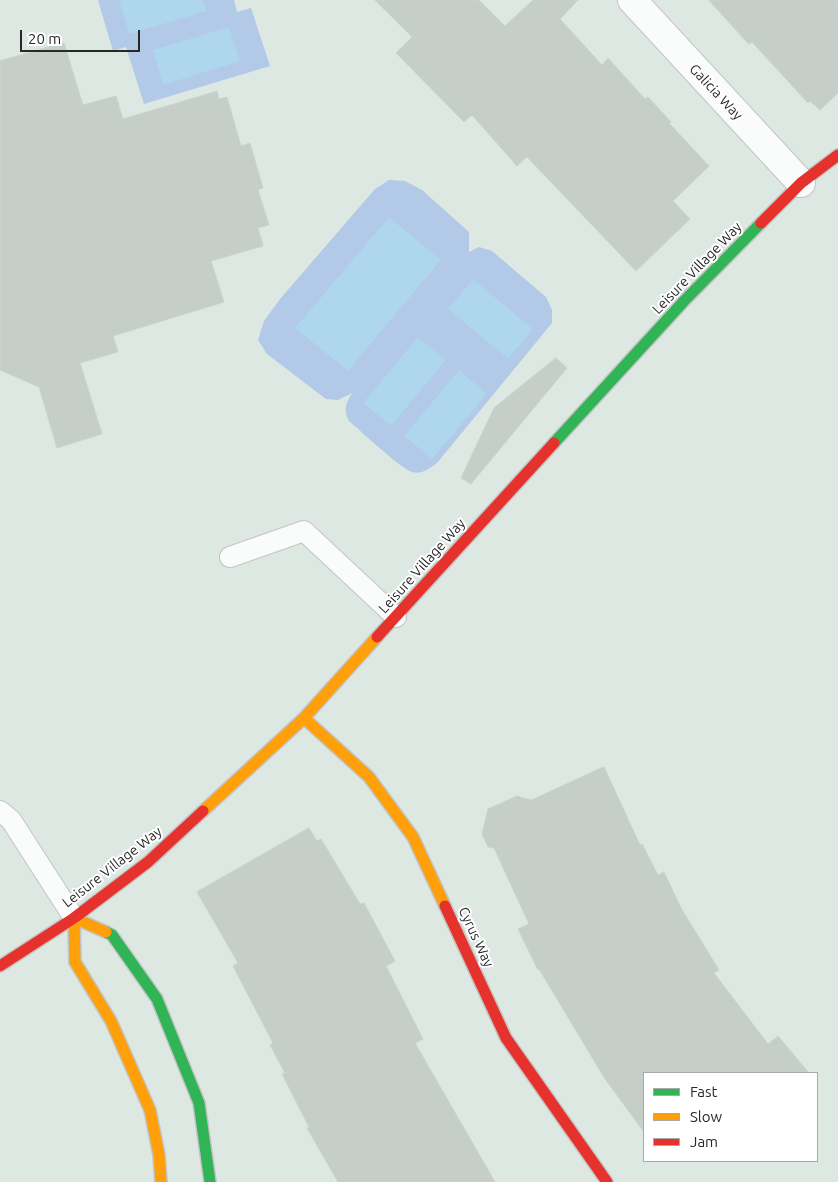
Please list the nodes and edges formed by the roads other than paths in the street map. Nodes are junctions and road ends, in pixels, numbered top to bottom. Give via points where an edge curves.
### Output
1 (632, 0) edge
2 (838, 155) edge
3 (801, 183) junction
4 (230, 557) dead end
5 (396, 617) junction
6 (304, 718) junction
7 (0, 811) edge
8 (74, 918) junction
9 (0, 966) edge
10 (161, 1182) edge
11 (210, 1182) edge
12 (607, 1182) edge

1 - 3 street, Galicia Way
2 - 3 street, Leisure Village Way
3 - 5 street, Leisure Village Way via 685,300
4 - 5 lane via 304,531
5 - 6 street, Leisure Village Way
6 - 8 street, Leisure Village Way via 148,862
6 - 12 street, Cyrus Way via 369,777 413,837 506,1038
7 - 8 lane via 11,820
8 - 9 street, Leisure Village Way
8 - 10 street via 75,962 111,1021 150,1110
8 - 11 street via 112,935 157,999 199,1103

